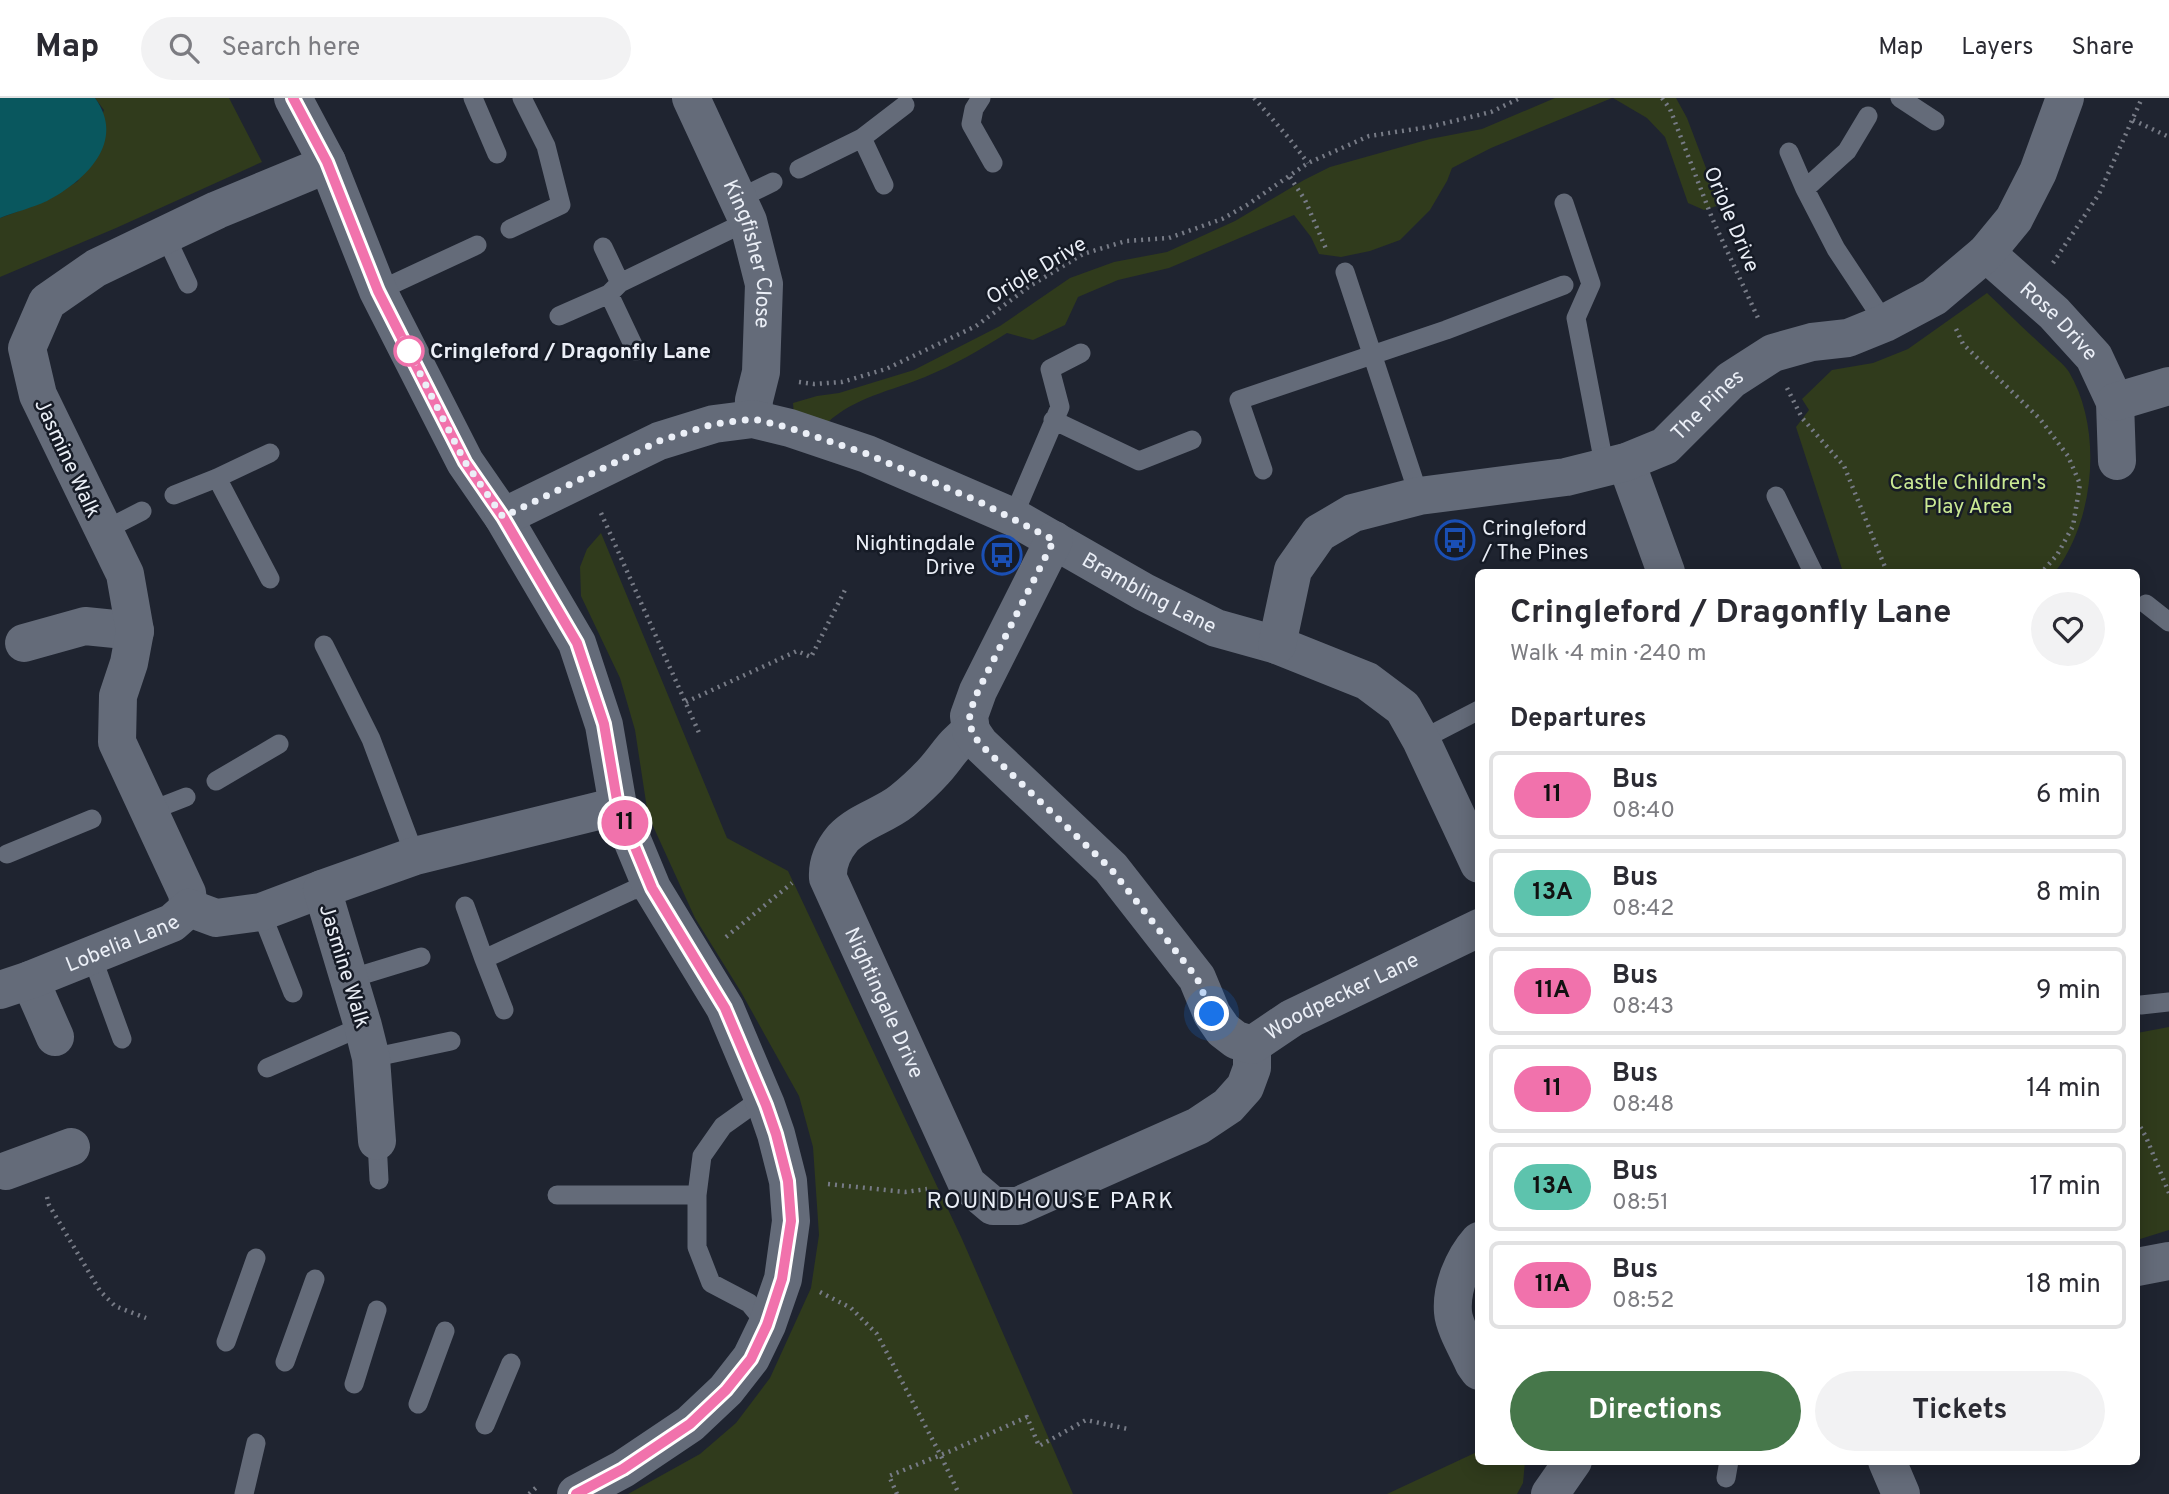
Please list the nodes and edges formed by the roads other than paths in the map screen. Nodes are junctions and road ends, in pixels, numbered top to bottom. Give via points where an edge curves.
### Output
1 (293, 98) edge
2 (473, 98) edge
3 (522, 98) edge
4 (691, 98) edge
5 (981, 98) edge
6 (1900, 98) edge
7 (2065, 98) edge
8 (905, 104) dead end
9 (1868, 116) dead end
10 (1935, 121) dead end
11 (862, 138) junction
12 (1789, 152) dead end
13 (497, 154) dead end
14 (327, 162) junction
15 (993, 163) dead end
16 (799, 169) dead end
17 (773, 182) dead end
18 (884, 184) dead end
19 (1805, 189) junction
20 (1564, 203) dead end
21 (743, 210) junction
22 (510, 229) dead end
23 (165, 235) junction
24 (477, 245) dead end
25 (603, 247) dead end
26 (1986, 253) junction
27 (1345, 272) road end
28 (188, 284) dead end
29 (1564, 285) dead end
30 (615, 288) junction
31 (378, 291) junction
32 (559, 316) dead end
33 (1885, 323) junction
34 (13, 350) edge
35 (636, 351) dead end
36 (1081, 354) dead end
37 (1373, 354) junction
38 (2169, 386) edge
39 (2115, 402) junction
40 (753, 419) junction
41 (1053, 420) junction
42 (1192, 440) dead end
43 (270, 453) dead end
44 (2117, 461) dead end
45 (1616, 465) junction
46 (1263, 470) dead end
47 (217, 478) junction
48 (174, 495) dead end
49 (1419, 496) junction
50 (1776, 496) dead end
51 (142, 510) dead end
52 (503, 517) junction
53 (1013, 517) junction
54 (103, 531) junction
55 (1054, 540) junction
56 (1665, 569) edge
57 (1812, 569) edge
58 (270, 579) dead end
59 (2146, 604) dead end
60 (2169, 622) edge
61 (135, 631) junction
62 (24, 643) dead end
63 (324, 645) dead end
64 (1277, 645) junction
65 (1475, 712) edge
66 (971, 731) junction
67 (1421, 740) junction
68 (279, 744) dead end
69 (216, 781) dead end
70 (186, 797) dead end
71 (139, 804) junction
72 (618, 806) junction
73 (92, 819) dead end
74 (7, 854) dead end
75 (1475, 855) edge
76 (415, 856) junction
77 (652, 888) junction
78 (322, 889) junction
79 (465, 906) dead end
80 (189, 908) junction
81 (261, 912) junction
82 (1475, 930) edge
83 (92, 954) junction
84 (421, 957) dead end
85 (484, 959) junction
86 (349, 979) junction
87 (15, 986) edge
88 (293, 993) dead end
89 (2169, 1002) edge
90 (2141, 1005) dead end
91 (504, 1010) dead end
92 (55, 1037) dead end
93 (122, 1040) dead end
94 (451, 1041) dead end
95 (367, 1042) junction
96 (1252, 1045) junction
97 (267, 1068) dead end
98 (766, 1105) junction
99 (377, 1141) joint
100 (71, 1146) dead end
101 (10, 1165) edge
102 (379, 1180) dead end
103 (557, 1195) dead end
104 (697, 1195) junction
105 (1475, 1246) edge
106 (256, 1258) dead end
107 (2169, 1261) edge
108 (2140, 1266) edge
109 (316, 1279) dead end
110 (377, 1310) dead end
111 (767, 1325) junction
112 (444, 1331) dead end
113 (226, 1342) dead end
114 (285, 1362) dead end
115 (511, 1363) dead end
116 (1475, 1365) edge
117 (354, 1384) dead end
118 (418, 1404) dead end
119 (485, 1425) dead end
120 (256, 1443) dead end
121 (1570, 1465) edge
122 (1889, 1465) edge
123 (244, 1494) edge
124 (576, 1494) edge
125 (1550, 1494) edge
126 (1900, 1494) edge

1 - 14 street
2 - 13 lane
3 - 22 lane via 546,146 561,205
4 - 21 street, Kingfisher Close
5 - 15 lane via 971,124
6 - 10 lane
7 - 26 street, The Pines via 2038,172 2014,219
8 - 11 lane
9 - 19 lane via 1847,151
11 - 16 lane
11 - 18 lane
12 - 19 lane
14 - 23 street, Jasmine Walk
14 - 31 street
17 - 21 lane
19 - 33 lane via 1836,249
20 - 45 lane via 1591,284 1576,318
21 - 30 lane
21 - 40 street, Kingfisher Close via 764,284 761,372
23 - 28 lane
23 - 34 street, Jasmine Walk via 96,268 47,302
24 - 31 lane
25 - 30 lane
26 - 33 street, The Pines via 1934,297
26 - 39 street, Rose Drive via 2054,313 2094,357
27 - 37 lane
29 - 37 lane
30 - 32 lane
30 - 35 lane
31 - 52 street via 465,462
33 - 45 street, The Pines via 1848,338 1773,353 1731,380 1665,446
34 - 54 street, Jasmine Walk
36 - 41 lane via 1050,369 1060,407
37 - 46 lane via 1238,400
37 - 49 lane
38 - 39 street
39 - 44 street, Rose Drive
40 - 52 street, Brambling Lane via 714,424 659,441
40 - 53 street, Brambling Lane via 867,454
41 - 42 lane via 1139,461
41 - 53 lane
43 - 47 lane
45 - 49 street, The Pines via 1566,477
45 - 56 street
47 - 48 lane
47 - 58 lane
49 - 64 street, The Pines via 1353,513 1319,533 1293,570
50 - 57 lane
51 - 54 lane
52 - 72 street via 577,643 604,724
53 - 55 street, Brambling Lane
54 - 61 street, Jasmine Walk via 125,574
55 - 64 street, Brambling Lane via 1216,628
55 - 66 street via 978,691 969,716
59 - 60 lane
61 - 62 street via 85,626
61 - 71 street, Jasmine Walk via 118,696 117,742
63 - 76 lane via 371,739
64 - 67 street, Brambling Lane via 1367,681 1403,708
65 - 67 lane
66 - 96 street, Woodpecker Lane via 1111,869 1197,978 1223,1030
66 - 96 street, Nightingale Drive via 900,803 843,838 828,867 828,878 967,1184 993,1206 1018,1206 1198,1126 1228,1106 1245,1087 1252,1068
67 - 75 street, Brambling Lane
68 - 69 lane
70 - 71 lane
71 - 80 street, Jasmine Walk via 187,892
72 - 76 street, Jasmine Walk
72 - 77 street
73 - 74 lane
76 - 78 street, Jasmine Walk
77 - 85 lane via 633,890
77 - 98 street via 725,1008
78 - 81 street, Lobelia Lane
78 - 86 street, Jasmine Walk
79 - 85 lane
80 - 81 street, Lobelia Lane via 216,918
80 - 83 street, Lobelia Lane via 172,923
81 - 88 lane
82 - 96 street, Woodpecker Lane via 1292,1018
83 - 87 street, Lobelia Lane
83 - 93 lane
84 - 86 lane
85 - 91 lane
86 - 95 street, Jasmine Walk
87 - 92 street
89 - 90 lane
94 - 95 lane
95 - 97 lane
95 - 99 street, Jasmine Walk
98 - 104 lane via 751,1106 723,1126 702,1156
98 - 111 street via 788,1181 791,1221 782,1279
99 - 102 lane
100 - 101 street
103 - 104 lane
104 - 111 lane via 697,1247 711,1283 749,1303
105 - 116 street via 1455,1285 1453,1314
106 - 113 lane
107 - 108 street
109 - 114 lane
110 - 117 lane
111 - 124 street via 751,1359 690,1424
112 - 118 lane
115 - 119 lane
120 - 123 lane
121 - 125 street
122 - 126 street

